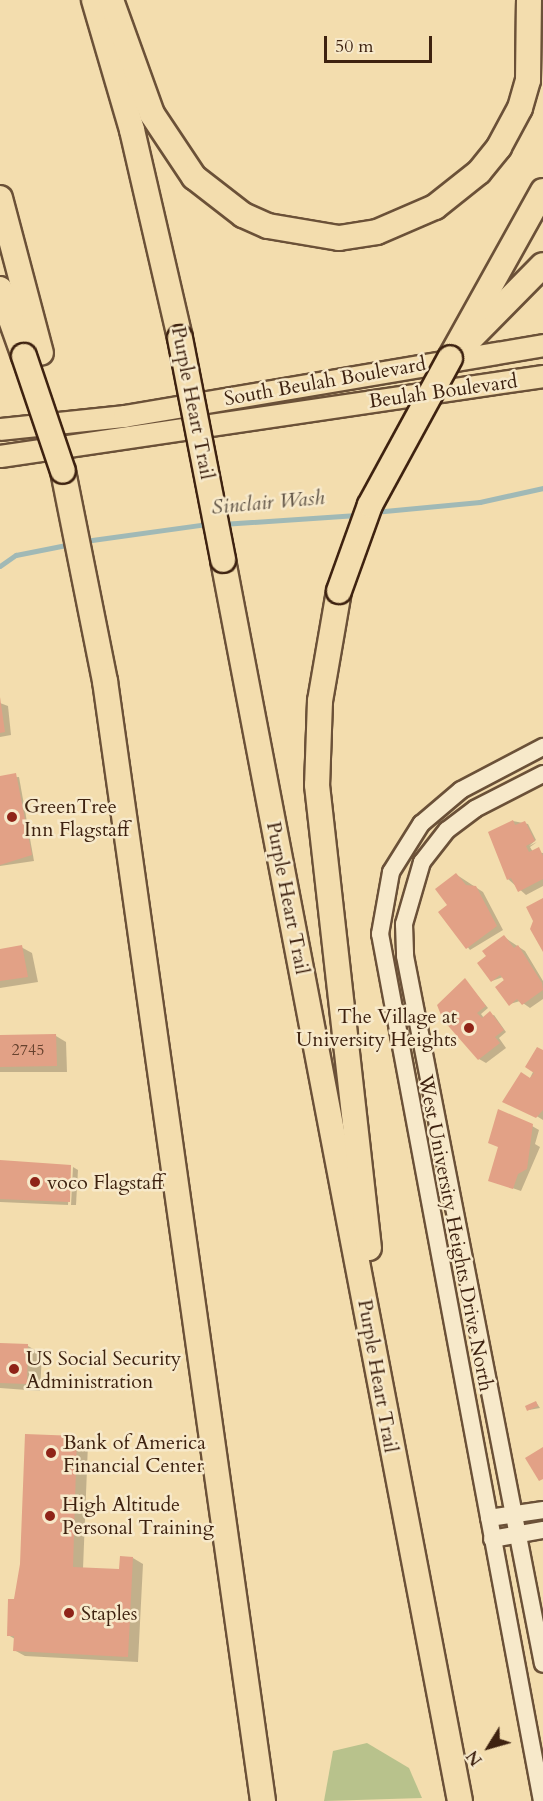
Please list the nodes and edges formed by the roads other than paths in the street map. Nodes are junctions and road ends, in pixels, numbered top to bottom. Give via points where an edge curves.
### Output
1 (94, 0) edge
2 (111, 0) edge
3 (529, 0) edge
4 (543, 191) edge
5 (0, 198) edge
6 (543, 265) edge
7 (0, 289) edge
8 (543, 345) edge
9 (33, 354) junction
10 (450, 358) junction
11 (543, 376) edge
12 (343, 405) joint
13 (0, 429) edge
14 (0, 456) edge
15 (543, 747) edge
16 (543, 774) edge
17 (392, 1453) junction
18 (543, 1510) edge
19 (513, 1514) junction
20 (489, 1518) junction
21 (543, 1530) edge
22 (517, 1534) junction
23 (492, 1539) junction
24 (543, 1665) edge
25 (536, 1734) edge
26 (538, 1755) edge
27 (263, 1801) edge
28 (460, 1801) edge
29 (542, 1801) edge

1 - 17 highway, Purple Heart Trail, bridge via 132,130 180,338
2 - 3 highway via 152,114 194,177 243,215 268,226 339,237 387,229 435,207 479,172 499,147 520,108 528,80
4 - 10 highway
5 - 9 highway
6 - 10 highway
7 - 9 highway
8 - 13 main road, South Beulah Boulevard via 124,416
9 - 27 highway, bridge via 87,584 119,778
10 - 17 highway, bridge via 370,505 339,591 320,701 320,835
11 - 12 main road, Beulah Boulevard
12 - 14 main road, South Beulah Boulevard
15 - 20 street, West University Heights Drive North via 461,790 422,824 391,872 380,934
16 - 19 street, West University Heights Drive North via 475,809 447,830 422,862 404,924
17 - 28 highway, Purple Heart Trail
18 - 19 street
19 - 20 street
19 - 22 street, West University Heights Drive North
20 - 23 street, West University Heights Drive North
21 - 22 street
22 - 23 street
22 - 24 street, West University Heights Drive North
23 - 25 street, West University Heights Drive North
25 - 26 street, West University Heights Drive North
26 - 29 street, West University Heights Drive North

